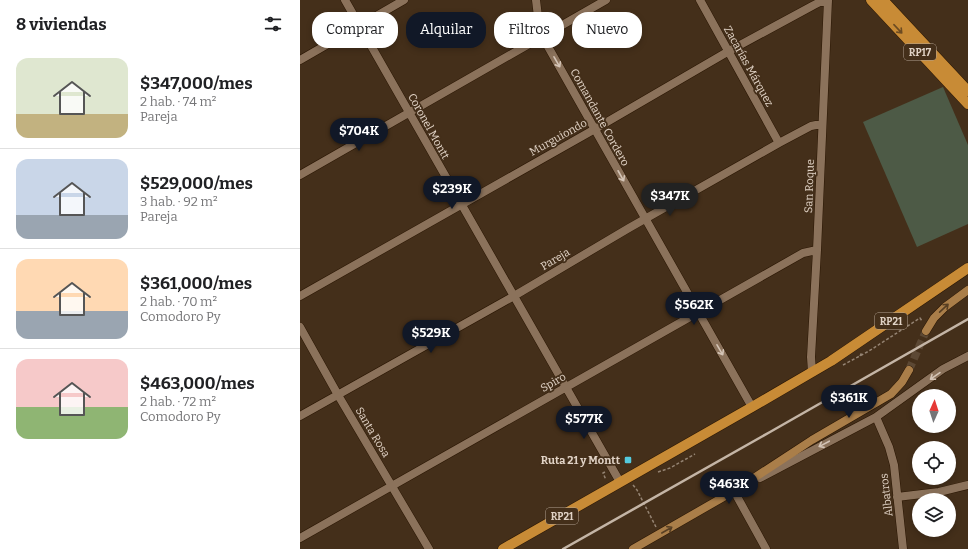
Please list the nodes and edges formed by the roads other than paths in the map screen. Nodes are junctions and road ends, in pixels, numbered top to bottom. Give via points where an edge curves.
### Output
1 (345, 0) edge
2 (404, 0) edge
3 (536, 0) edge
4 (606, 0) edge
5 (700, 0) edge
6 (871, 0) edge
7 (828, 1) edge
8 (884, 3) edge
9 (352, 12) edge
10 (384, 12) edge
11 (537, 12) edge
12 (564, 24) edge
13 (321, 48) edge
14 (373, 48) edge
15 (521, 48) edge
16 (549, 48) edge
17 (729, 52) junction
18 (300, 60) edge
19 (968, 90) edge
20 (968, 104) edge
21 (409, 112) junction
22 (822, 125) junction
23 (595, 129) junction
24 (779, 143) junction
25 (300, 175) edge
26 (461, 205) junction
27 (645, 219) junction
28 (817, 250) junction
29 (968, 268) edge
30 (968, 290) edge
31 (300, 296) edge
32 (514, 296) junction
33 (698, 312) junction
34 (300, 326) edge
35 (923, 329) tunnel mouth
36 (968, 356) edge
37 (909, 370) tunnel mouth
38 (812, 372) junction
39 (566, 387) junction
40 (338, 395) junction
41 (752, 407) junction
42 (300, 416) edge
43 (876, 417) junction
44 (624, 480) junction
45 (968, 485) edge
46 (392, 486) junction
47 (734, 491) junction
48 (897, 497) junction
49 (300, 538) edge
50 (429, 549) edge
51 (503, 549) edge
52 (634, 549) edge
53 (766, 549) edge
54 (903, 549) edge

1 - 9 street, Coronel Montt
2 - 10 street
3 - 11 street, Comandante Cordero
4 - 12 street
5 - 17 street, Zacarías Márquez
6 - 8 main road, RP17
7 - 17 street, Murguiondo via 814,5
7 - 22 street, San Roque
8 - 19 main road, RP17
8 -> 20 main road, RP17
13 - 18 street
14 - 21 street, Coronel Montt
15 - 21 street
16 -> 23 street, Comandante Cordero
17 - 23 street, Murguiondo
17 - 24 street, Zacarías Márquez
21 - 25 street
21 - 26 street, Coronel Montt
22 - 24 street, Pareja via 811,126
22 - 28 street, San Roque
23 - 26 street, Murguiondo
23 -> 27 street, Comandante Cordero
24 - 27 street, Pareja
26 - 31 street, Murguiondo
26 - 32 street, Coronel Montt
27 - 32 street, Pareja
27 - 33 street, Comandante Cordero
28 - 33 street, Spiro via 803,253
28 - 38 street, San Roque
29 - 38 main road, RP21
35 -> 30 main road via 945,307
32 - 39 street, Coronel Montt
32 - 40 street, Pareja
33 - 39 street, Spiro
33 -> 41 street, Comandante Cordero
34 - 40 street, Santa Rosa
36 -> 43 street via 943,369
37 - 47 main road via 891,394 812,440
38 - 41 main road, RP21
39 - 44 street, Coronel Montt via 612,468
39 - 46 street, Spiro
40 - 42 street, Pareja
40 - 46 street, Santa Rosa
41 - 44 main road, RP21
43 -> 47 street
43 - 48 street, Albatros via 894,465
44 - 51 main road, RP21
45 - 48 street via 939,492
46 - 49 street, Spiro
46 - 50 street, Santa Rosa
52 -> 47 main road
47 - 53 street
48 - 54 street, Albatros

